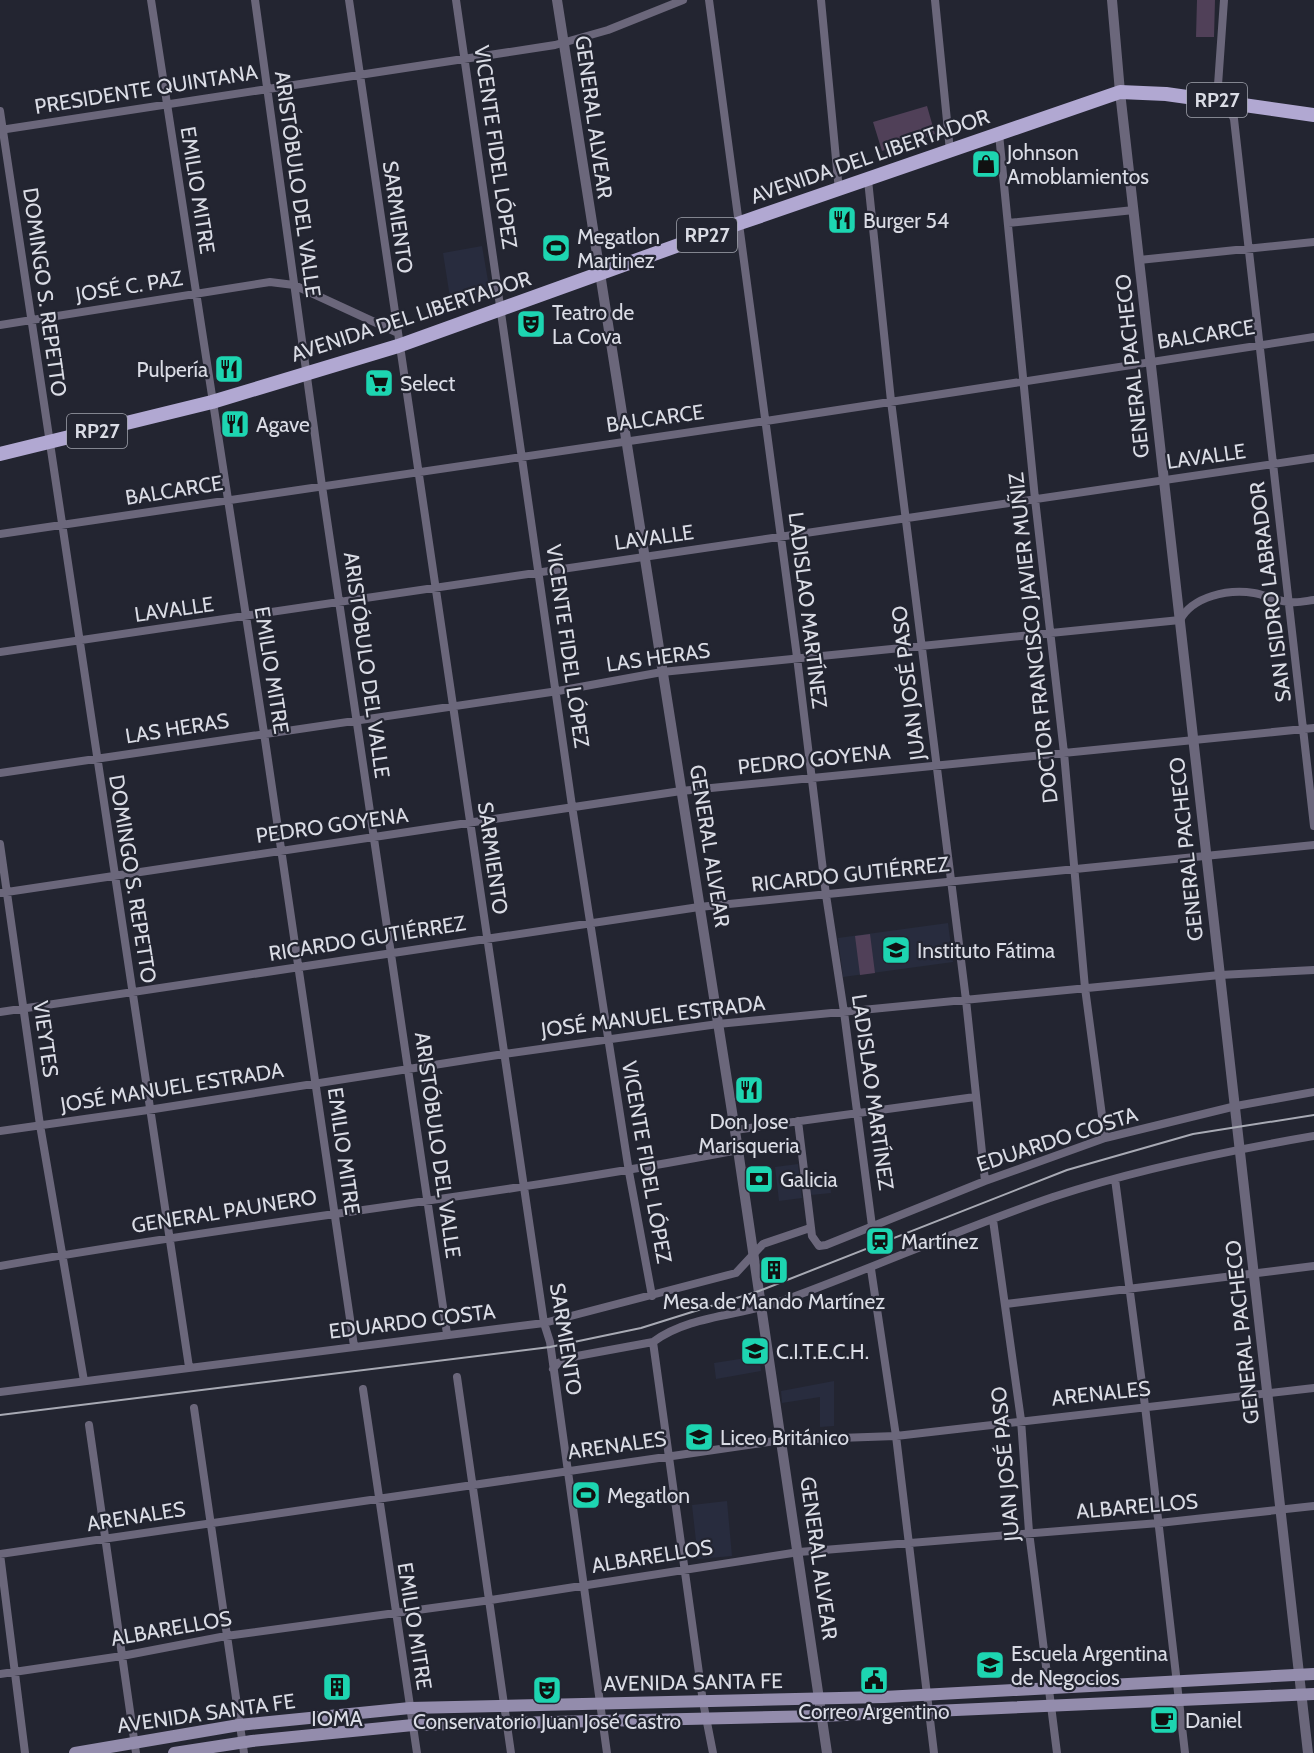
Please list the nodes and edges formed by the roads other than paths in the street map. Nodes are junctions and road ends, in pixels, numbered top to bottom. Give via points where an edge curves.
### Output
1 (151, 0) edge
2 (255, 0) edge
3 (349, 0) edge
4 (456, 0) edge
5 (557, 0) edge
6 (683, 0) edge
7 (709, 0) edge
8 (820, 0) edge
9 (935, 0) edge
10 (1112, 0) edge
11 (1224, 0) edge
12 (564, 43) junction
13 (465, 58) junction
14 (360, 73) junction
15 (267, 88) junction
16 (1120, 92) junction
17 (1225, 101) junction
18 (166, 104) junction
19 (0, 111) edge
20 (1314, 115) edge
21 (1, 129) edge
22 (999, 134) junction
23 (950, 151) junction
24 (868, 180) junction
25 (838, 191) junction
26 (1134, 210) junction
27 (1008, 222) junction
28 (740, 223) junction
29 (1314, 242) edge
30 (1247, 250) junction
31 (1139, 260) junction
32 (599, 273) junction
33 (294, 285) junction
34 (196, 294) junction
35 (500, 310) junction
36 (30, 320) junction
37 (0, 325) edge
38 (1314, 337) edge
39 (397, 339) junction
40 (1258, 345) junction
41 (1151, 361) junction
42 (307, 373) junction
43 (1025, 382) junction
44 (891, 401) junction
45 (212, 402) junction
46 (766, 421) junction
47 (627, 440) junction
48 (49, 442) junction
49 (0, 454) edge
50 (520, 456) junction
51 (1314, 458) edge
52 (1273, 464) junction
53 (417, 472) junction
54 (1164, 480) junction
55 (322, 486) junction
56 (227, 499) junction
57 (1035, 499) junction
58 (906, 518) junction
59 (62, 525) junction
60 (0, 534) edge
61 (781, 537) junction
62 (644, 557) junction
63 (539, 573) junction
64 (435, 589) junction
65 (1314, 600) edge
66 (340, 603) junction
67 (1289, 603) junction
68 (245, 616) junction
69 (1180, 620) junction
70 (1052, 634) junction
71 (79, 640) junction
72 (922, 645) junction
73 (0, 652) edge
74 (797, 657) junction
75 (662, 672) junction
76 (558, 691) junction
77 (452, 705) junction
78 (357, 720) junction
79 (1314, 728) edge
80 (1304, 729) junction
81 (264, 733) junction
82 (1193, 739) junction
83 (1064, 753) junction
84 (97, 758) junction
85 (936, 766) junction
86 (0, 773) edge
87 (811, 777) junction
88 (681, 791) junction
89 (572, 806) junction
90 (470, 823) junction
91 (1314, 826) edge
92 (373, 837) junction
93 (0, 844) edge
94 (1314, 844) edge
95 (281, 850) junction
96 (1207, 857) junction
97 (1075, 870) junction
98 (115, 877) junction
99 (951, 881) junction
100 (3, 892) edge
101 (826, 895) junction
102 (699, 908) junction
103 (592, 922) junction
104 (487, 938) junction
105 (392, 953) junction
106 (299, 967) junction
107 (1314, 970) edge
108 (1220, 975) junction
109 (1085, 988) junction
110 (133, 993) junction
111 (966, 1000) junction
112 (24, 1008) junction
113 (0, 1012) edge
114 (844, 1012) junction
115 (718, 1024) junction
116 (608, 1039) junction
117 (504, 1054) junction
118 (409, 1068) junction
119 (315, 1083) junction
120 (1314, 1092) edge
121 (975, 1097) junction
122 (1236, 1106) junction
123 (148, 1110) junction
124 (858, 1113) junction
125 (798, 1121) junction
126 (40, 1125) junction
127 (735, 1130) junction
128 (0, 1131) edge
129 (1314, 1136) edge
130 (1105, 1138) junction
131 (1241, 1148) junction
132 (738, 1150) junction
133 (629, 1172) junction
134 (1115, 1179) junction
135 (985, 1181) junction
136 (524, 1188) junction
137 (429, 1200) junction
138 (334, 1213) junction
139 (993, 1220) junction
140 (872, 1226) junction
141 (810, 1228) junction
142 (168, 1238) junction
143 (753, 1254) junction
144 (61, 1255) junction
145 (0, 1266) edge
146 (1314, 1266) edge
147 (871, 1269) junction
148 (1255, 1272) junction
149 (1129, 1288) junction
150 (652, 1296) junction
151 (1006, 1304) junction
152 (761, 1308) junction
153 (544, 1323) junction
154 (447, 1334) junction
155 (653, 1342) junction
156 (354, 1346) junction
157 (189, 1367) junction
158 (553, 1369) junction
159 (457, 1377) dead end
160 (84, 1381) junction
161 (1314, 1388) edge
162 (363, 1389) dead end
163 (0, 1392) edge
164 (1268, 1393) junction
165 (1145, 1406) junction
166 (194, 1408) dead end
167 (1021, 1420) junction
168 (89, 1425) dead end
169 (896, 1436) junction
170 (782, 1440) junction
171 (670, 1455) junction
172 (567, 1470) junction
173 (472, 1484) junction
174 (377, 1499) junction
175 (1314, 1506) edge
176 (1281, 1510) junction
177 (212, 1522) junction
178 (1159, 1523) junction
179 (1029, 1532) junction
180 (105, 1539) junction
181 (909, 1541) junction
182 (799, 1552) junction
183 (0, 1554) edge
184 (685, 1568) junction
185 (582, 1585) junction
186 (490, 1600) junction
187 (395, 1612) junction
188 (226, 1636) junction
189 (122, 1656) junction
190 (16, 1672) junction
191 (1299, 1673) junction
192 (0, 1674) edge
193 (1314, 1674) edge
194 (1175, 1680) junction
195 (1047, 1688) junction
196 (1300, 1693) junction
197 (925, 1694) junction
198 (1314, 1694) edge
199 (1177, 1698) junction
200 (819, 1699) junction
201 (703, 1702) junction
202 (600, 1704) junction
203 (1050, 1706) junction
204 (505, 1707) junction
205 (410, 1708) junction
206 (927, 1710) junction
207 (821, 1716) junction
208 (707, 1718) junction
209 (602, 1722) junction
210 (507, 1723) junction
211 (239, 1725) junction
212 (413, 1725) junction
213 (135, 1748) edge
214 (243, 1748) edge
215 (25, 1753) edge
216 (75, 1753) edge
217 (174, 1753) edge
218 (417, 1753) edge
219 (512, 1753) edge
220 (607, 1753) edge
221 (713, 1753) edge
222 (827, 1753) edge
223 (934, 1753) edge
224 (1057, 1753) edge
225 (1185, 1753) edge
226 (1308, 1753) edge

1 - 18 street, EMILIO MITRE
2 - 15 street, ARISTÓBULO DEL VALLE
3 - 14 street, SARMIENTO
4 - 13 street, VICENTE FIDEL LÓPEZ
5 - 12 street, GENERAL ALVEAR
6 - 12 street, PRESIDENTE QUINTANA
7 - 28 street, LADISLAO MARTÍNEZ
8 - 25 street
9 - 23 street
10 - 16 street, GENERAL PACHECO
11 - 17 street, SAN ISIDRO LABRADOR via 1218,85
12 - 13 street, PRESIDENTE QUINTANA
12 - 32 street, GENERAL ALVEAR
13 - 14 street, PRESIDENTE QUINTANA
13 - 35 street, VICENTE FIDEL LÓPEZ
14 - 15 street, PRESIDENTE QUINTANA
14 - 39 street, SARMIENTO
15 - 18 street, PRESIDENTE QUINTANA
15 - 33 street, ARISTÓBULO DEL VALLE
16 - 17 main road, AVENIDA DEL LIBERTADOR / RP27
16 - 22 main road, AVENIDA DEL LIBERTADOR / RP27
16 - 26 street, GENERAL PACHECO
17 - 20 main road, AVENIDA DEL LIBERTADOR / RP27
17 - 30 street, SAN ISIDRO LABRADOR via 1234,119
18 - 21 street, PRESIDENTE QUINTANA
18 - 34 street, EMILIO MITRE
19 - 21 street, DOMINGO S. REPETTO
21 - 36 street, DOMINGO S. REPETTO
22 - 23 main road, AVENIDA DEL LIBERTADOR / RP27
22 - 27 street, DOCTOR FRANCISCO JAVIER MUÑIZ
23 - 24 main road, AVENIDA DEL LIBERTADOR / RP27
24 - 25 main road, AVENIDA DEL LIBERTADOR / RP27
24 - 44 street, JUAN JOSÉ PASO
25 - 28 main road, AVENIDA DEL LIBERTADOR / RP27
26 - 27 street
26 - 31 street, GENERAL PACHECO
27 - 43 street, DOCTOR FRANCISCO JAVIER MUÑIZ
28 - 32 main road, AVENIDA DEL LIBERTADOR / RP27
28 - 46 street, LADISLAO MARTÍNEZ
29 - 30 street
30 - 31 street
30 - 40 street, SAN ISIDRO LABRADOR
31 - 41 street, GENERAL PACHECO
32 - 35 main road, AVENIDA DEL LIBERTADOR / RP27
32 - 47 street, GENERAL ALVEAR
33 - 34 street, JOSÉ C. PAZ via 270,282
33 - 39 street, JOSÉ C. PAZ
33 - 42 street, ARISTÓBULO DEL VALLE
34 - 36 street, JOSÉ C. PAZ
34 - 45 street, EMILIO MITRE
35 - 39 main road, AVENIDA DEL LIBERTADOR / RP27
35 - 50 street, VICENTE FIDEL LÓPEZ
36 - 37 street, JOSÉ C. PAZ
36 - 48 street, DOMINGO S. REPETTO
38 - 40 street, BALCARCE
39 - 42 main road, AVENIDA DEL LIBERTADOR / RP27
39 - 53 street, SARMIENTO
40 - 41 street, BALCARCE
40 - 52 street, SAN ISIDRO LABRADOR
41 - 43 street, BALCARCE
41 - 54 street, GENERAL PACHECO
42 - 45 main road, AVENIDA DEL LIBERTADOR / RP27
42 - 55 street, ARISTÓBULO DEL VALLE
43 - 44 street, BALCARCE
43 - 57 street, DOCTOR FRANCISCO JAVIER MUÑIZ
44 - 46 street, BALCARCE
44 - 58 street, JUAN JOSÉ PASO
45 - 48 main road, AVENIDA DEL LIBERTADOR / RP27
45 - 56 street, EMILIO MITRE
46 - 47 street, BALCARCE
46 - 61 street, LADISLAO MARTÍNEZ
47 - 50 street, BALCARCE
47 - 62 street, GENERAL ALVEAR
48 - 49 main road, AVENIDA DEL LIBERTADOR / RP27
48 - 59 street, DOMINGO S. REPETTO
50 - 53 street, BALCARCE
50 - 63 street, VICENTE FIDEL LÓPEZ
51 - 52 street, LAVALLE
52 - 54 street, LAVALLE
52 - 67 street, SAN ISIDRO LABRADOR
53 - 55 street, BALCARCE
53 - 64 street, SARMIENTO
54 - 57 street, LAVALLE
54 - 69 street, GENERAL PACHECO
55 - 56 street, BALCARCE
55 - 66 street, ARISTÓBULO DEL VALLE
56 - 59 street, BALCARCE
56 - 68 street, EMILIO MITRE
57 - 58 street, LAVALLE
57 - 70 street, DOCTOR FRANCISCO JAVIER MUÑIZ
58 - 61 street, LAVALLE
58 - 72 street, JUAN JOSÉ PASO
59 - 60 street, BALCARCE
59 - 71 street, DOMINGO S. REPETTO
61 - 62 street, LAVALLE
61 - 74 street, LADISLAO MARTÍNEZ
62 - 63 street, LAVALLE
62 - 75 street, GENERAL ALVEAR
63 - 64 street, LAVALLE
63 - 76 street, VICENTE FIDEL LÓPEZ
64 - 66 street, LAVALLE
64 - 77 street, SARMIENTO
65 - 67 street
66 - 68 street, LAVALLE
66 - 78 street, ARISTÓBULO DEL VALLE
67 - 69 street via 1255,593 1213,596 1189,606
67 - 80 street, SAN ISIDRO LABRADOR
68 - 71 street, LAVALLE
68 - 81 street, EMILIO MITRE
69 - 70 street, LAS HERAS
69 - 82 street, GENERAL PACHECO
70 - 72 street, LAS HERAS
70 - 83 street, DOCTOR FRANCISCO JAVIER MUÑIZ
71 - 73 street, LAVALLE
71 - 84 street, DOMINGO S. REPETTO
72 - 74 street, LAS HERAS
72 - 85 street, JUAN JOSÉ PASO
74 - 75 street, LAS HERAS
74 - 87 street, LADISLAO MARTÍNEZ
75 - 76 street, LAS HERAS
75 - 88 street, GENERAL ALVEAR
76 - 77 street, LAS HERAS
76 - 89 street, VICENTE FIDEL LÓPEZ
77 - 78 street, LAS HERAS
77 - 90 street, SARMIENTO
78 - 81 street, LAS HERAS
78 - 92 street, ARISTÓBULO DEL VALLE
79 - 80 street, PEDRO GOYENA
80 - 82 street, PEDRO GOYENA
80 - 91 street, SAN ISIDRO LABRADOR
81 - 84 street, LAS HERAS
81 - 95 street, EMILIO MITRE
82 - 83 street, PEDRO GOYENA
82 - 96 street, GENERAL PACHECO
83 - 85 street, PEDRO GOYENA
83 - 97 street, DOCTOR FRANCISCO JAVIER MUÑIZ
84 - 86 street, LAS HERAS
84 - 98 street, DOMINGO S. REPETTO
85 - 87 street, PEDRO GOYENA
85 - 99 street, JUAN JOSÉ PASO
87 - 88 street, PEDRO GOYENA
87 - 101 street, LADISLAO MARTÍNEZ
88 - 89 street, PEDRO GOYENA
88 - 102 street, GENERAL ALVEAR
89 - 90 street, PEDRO GOYENA
89 - 103 street, VICENTE FIDEL LÓPEZ
90 - 92 street, PEDRO GOYENA
90 - 104 street, SARMIENTO
92 - 95 street, PEDRO GOYENA
92 - 105 street, ARISTÓBULO DEL VALLE
93 - 100 street, VIEYTES
94 - 96 street, RICARDO GUTIÉRREZ
95 - 98 street, PEDRO GOYENA
95 - 106 street, EMILIO MITRE
96 - 97 street, RICARDO GUTIÉRREZ
96 - 108 street, GENERAL PACHECO
97 - 99 street, RICARDO GUTIÉRREZ
97 - 109 street, DOCTOR FRANCISCO JAVIER MUÑIZ
98 - 100 street, PEDRO GOYENA
98 - 110 street, DOMINGO S. REPETTO
99 - 101 street, RICARDO GUTIÉRREZ
99 - 111 street, JUAN JOSÉ PASO
100 - 112 street, VIEYTES
101 - 102 street, RICARDO GUTIÉRREZ
101 - 114 street, LADISLAO MARTÍNEZ
102 - 103 street, RICARDO GUTIÉRREZ
102 - 115 street, GENERAL ALVEAR
103 - 104 street, RICARDO GUTIÉRREZ
103 - 116 street, VICENTE FIDEL LÓPEZ
104 - 105 street, RICARDO GUTIÉRREZ
104 - 117 street, SARMIENTO
105 - 106 street, RICARDO GUTIÉRREZ
105 - 118 street, ARISTÓBULO DEL VALLE
106 - 110 street, RICARDO GUTIÉRREZ
106 - 119 street, EMILIO MITRE
107 - 108 street, JOSÉ MANUEL ESTRADA
108 - 109 street, JOSÉ MANUEL ESTRADA
108 - 122 street, GENERAL PACHECO
109 - 111 street, JOSÉ MANUEL ESTRADA
109 - 130 street, DOCTOR FRANCISCO JAVIER MUÑIZ
110 - 112 street, RICARDO GUTIÉRREZ
110 - 123 street, DOMINGO S. REPETTO
111 - 114 street, JOSÉ MANUEL ESTRADA
111 - 121 street, JUAN JOSÉ PASO
112 - 113 street, RICARDO GUTIÉRREZ
112 - 126 street, VIEYTES
114 - 115 street, JOSÉ MANUEL ESTRADA
114 - 124 street, LADISLAO MARTÍNEZ
115 - 116 street, JOSÉ MANUEL ESTRADA
115 - 127 street, GENERAL ALVEAR
116 - 117 street, JOSÉ MANUEL ESTRADA
116 - 133 street, VICENTE FIDEL LÓPEZ
117 - 118 street, JOSÉ MANUEL ESTRADA
117 - 136 street, SARMIENTO
118 - 119 street, JOSÉ MANUEL ESTRADA
118 - 137 street, ARISTÓBULO DEL VALLE
119 - 123 street, JOSÉ MANUEL ESTRADA
119 - 138 street, EMILIO MITRE
120 - 122 street, EDUARDO COSTA
121 - 124 street
121 - 135 street, JUAN JOSÉ PASO
122 - 130 street, EDUARDO COSTA
122 - 131 street, GENERAL PACHECO
123 - 126 street, JOSÉ MANUEL ESTRADA
123 - 142 street, DOMINGO S. REPETTO
124 - 125 street
124 - 140 street, LADISLAO MARTÍNEZ
125 - 127 street
125 - 141 street
126 - 128 street, JOSÉ MANUEL ESTRADA
126 - 144 street, VIEYTES
127 - 132 street, GENERAL ALVEAR
129 - 131 street
130 - 135 street, EDUARDO COSTA
131 - 134 street
131 - 148 street, GENERAL PACHECO
132 - 133 street, GENERAL PAUNERO
132 - 143 street, GENERAL ALVEAR
133 - 136 street, GENERAL PAUNERO
133 - 150 street, VICENTE FIDEL LÓPEZ
134 - 139 street
134 - 149 street
135 - 140 street, EDUARDO COSTA
136 - 137 street, GENERAL PAUNERO
136 - 153 street, SARMIENTO
137 - 138 street, GENERAL PAUNERO
137 - 154 street, ARISTÓBULO DEL VALLE
138 - 142 street, GENERAL PAUNERO
138 - 156 street, EMILIO MITRE
139 - 147 street
139 - 151 street, JUAN JOSÉ PASO
140 - 141 street, EDUARDO COSTA via 819,1246
141 - 143 street, EDUARDO COSTA via 763,1244
142 - 144 street, GENERAL PAUNERO
142 - 157 street, DOMINGO S. REPETTO
143 - 150 street, EDUARDO COSTA via 736,1273
143 - 152 street, GENERAL ALVEAR
144 - 145 street, GENERAL PAUNERO
144 - 160 street, VIEYTES
146 - 148 street
147 - 152 street
147 - 169 street
148 - 149 street
148 - 164 street, GENERAL PACHECO
149 - 151 street
149 - 165 street
150 - 153 street, EDUARDO COSTA
151 - 167 street, JUAN JOSÉ PASO
152 - 155 street via 688,1325
152 - 170 street, GENERAL ALVEAR
153 - 154 street, EDUARDO COSTA
153 - 158 street, SARMIENTO
154 - 156 street, EDUARDO COSTA
155 - 158 street via 577,1356
155 - 171 street
156 - 157 street, EDUARDO COSTA
157 - 160 street, EDUARDO COSTA
158 - 172 street, SARMIENTO
159 - 173 street
160 - 163 street, EDUARDO COSTA
161 - 164 street, ARENALES
162 - 174 street, EMILIO MITRE
164 - 165 street, ARENALES
164 - 176 street, GENERAL PACHECO
165 - 167 street, ARENALES
165 - 178 street
166 - 177 street
167 - 169 street, ARENALES
167 - 179 street, JUAN JOSÉ PASO
168 - 180 street
169 - 170 street, ARENALES
169 - 181 street
170 - 171 street, ARENALES
170 - 182 street, GENERAL ALVEAR
171 - 172 street, ARENALES
171 - 184 street
172 - 173 street, ARENALES
172 - 185 street, SARMIENTO
173 - 174 street, ARENALES
173 - 186 street
174 - 177 street, ARENALES
174 - 187 street, EMILIO MITRE
175 - 176 street, ALBARELLOS
176 - 178 street, ALBARELLOS
176 - 191 street, GENERAL PACHECO
177 - 180 street, ARENALES
177 - 188 street
178 - 179 street, ALBARELLOS
178 - 194 street
179 - 181 street, ALBARELLOS
179 - 195 street, JUAN JOSÉ PASO
180 - 183 street, ARENALES
180 - 189 street
181 - 182 street, ALBARELLOS
181 - 197 street
182 - 184 street, ALBARELLOS
182 - 200 street, GENERAL ALVEAR
183 - 190 street
184 - 185 street, ALBARELLOS
184 - 201 street
185 - 186 street, ALBARELLOS
185 - 202 street, SARMIENTO
186 - 187 street, ALBARELLOS
186 - 204 street
187 - 188 street, ALBARELLOS
187 - 205 street, EMILIO MITRE
188 - 189 street, ALBARELLOS
188 - 211 street
189 - 190 street, ALBARELLOS
189 - 213 street
190 - 192 street, ALBARELLOS
190 - 215 street
191 - 193 main road, AVENIDA SANTA FE
191 - 194 main road, AVENIDA SANTA FE
191 - 196 street, GENERAL PACHECO
194 - 195 main road, AVENIDA SANTA FE
194 - 199 street
195 - 197 main road, AVENIDA SANTA FE
195 - 203 street, JUAN JOSÉ PASO
196 - 198 main road, AVENIDA SANTA FE
196 - 199 main road, AVENIDA SANTA FE
196 - 226 street, GENERAL PACHECO
197 - 200 main road, AVENIDA SANTA FE
197 - 206 street
199 - 203 main road, AVENIDA SANTA FE
199 - 225 street
200 - 201 main road, AVENIDA SANTA FE
200 - 207 street, GENERAL ALVEAR
201 - 202 main road, AVENIDA SANTA FE
201 - 208 street
202 - 204 main road, AVENIDA SANTA FE
202 - 209 street, SARMIENTO
203 - 206 main road, AVENIDA SANTA FE
203 - 224 street, JUAN JOSÉ PASO
204 - 205 main road, AVENIDA SANTA FE
204 - 210 street
205 - 211 main road, AVENIDA SANTA FE
205 - 212 street, EMILIO MITRE
206 - 207 main road, AVENIDA SANTA FE
206 - 223 street
207 - 208 main road, AVENIDA SANTA FE
207 - 222 street, GENERAL ALVEAR
208 - 209 main road, AVENIDA SANTA FE
208 - 221 street
209 - 210 main road, AVENIDA SANTA FE
209 - 220 street, SARMIENTO
210 - 212 main road, AVENIDA SANTA FE
210 - 219 street
211 - 213 main road, AVENIDA SANTA FE
211 - 214 street
212 - 214 main road, AVENIDA SANTA FE
212 - 218 street, EMILIO MITRE
213 - 216 main road, AVENIDA SANTA FE
214 - 217 main road, AVENIDA SANTA FE

